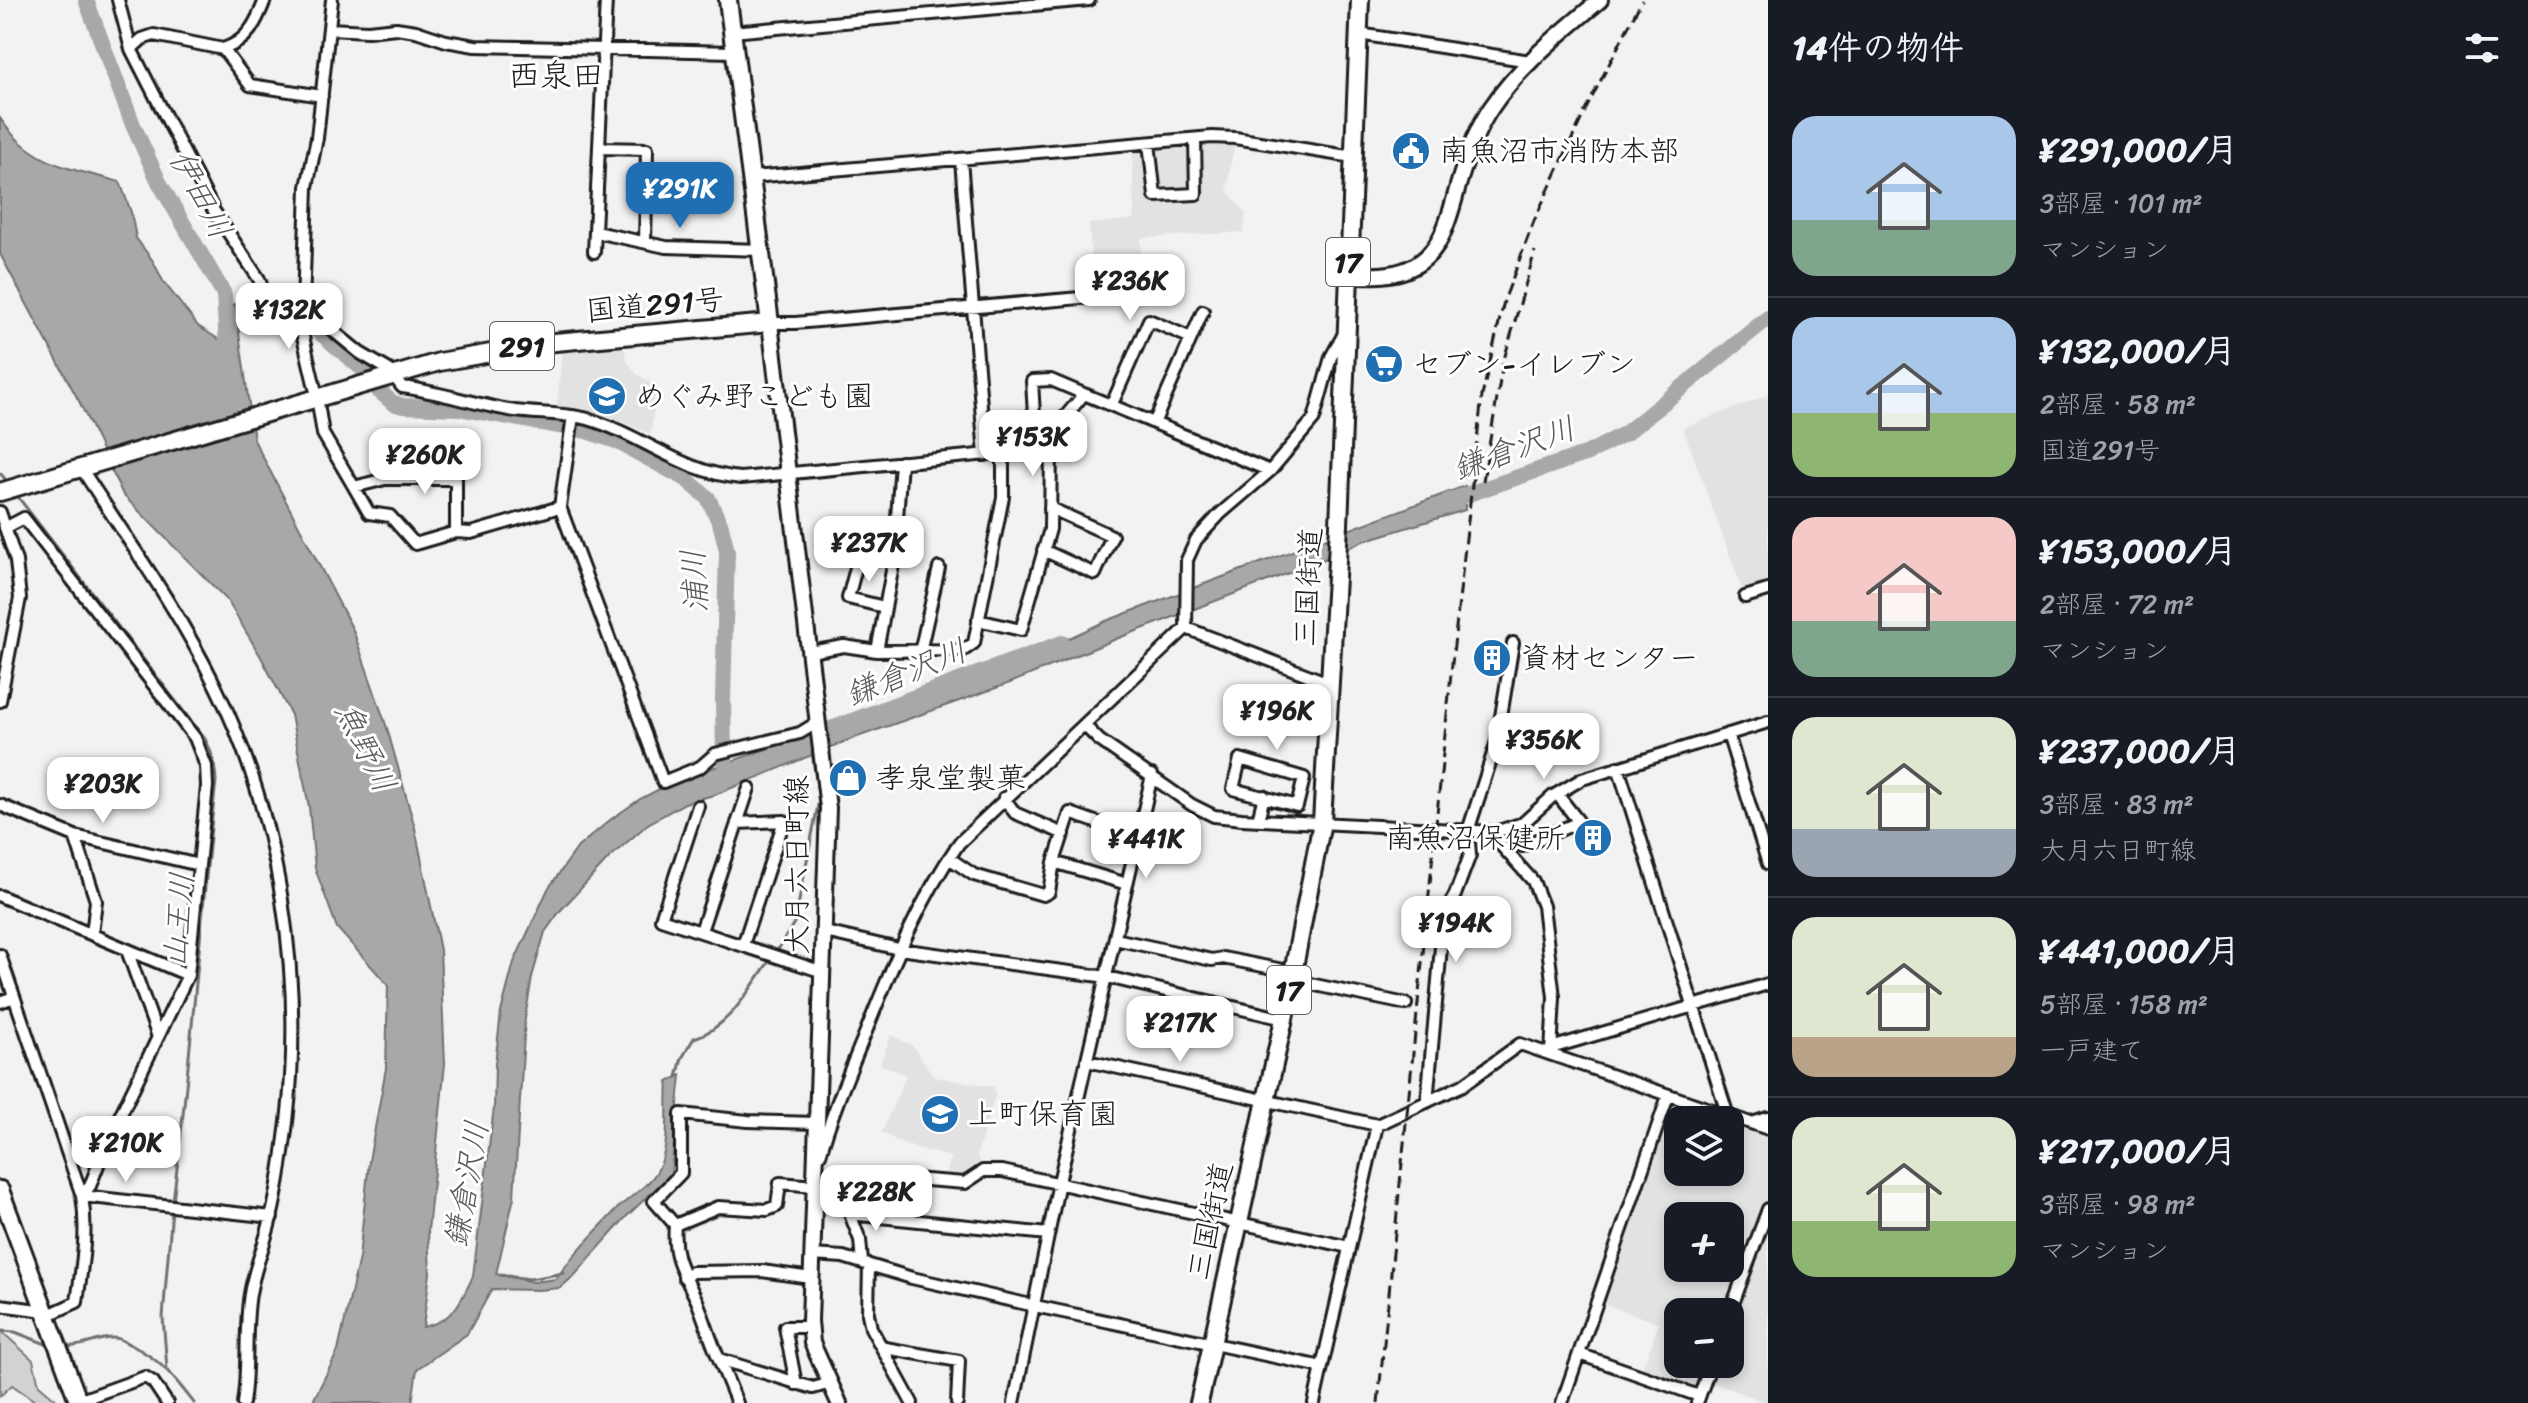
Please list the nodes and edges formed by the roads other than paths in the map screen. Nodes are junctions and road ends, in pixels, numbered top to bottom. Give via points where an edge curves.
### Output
1 (118, 0) edge
2 (265, 0) edge
3 (332, 0) edge
4 (606, 0) edge
5 (728, 0) edge
6 (1089, 0) edge
7 (1360, 0) edge
8 (1600, 0) edge
9 (329, 29) junction
10 (732, 32) junction
11 (1359, 34) junction
12 (131, 49) junction
13 (223, 49) junction
14 (604, 50) junction
15 (734, 52) junction
16 (1530, 61) junction
17 (322, 96) junction
18 (1195, 139) junction
19 (1149, 143) junction
20 (600, 148) junction
21 (1353, 157) junction
22 (961, 160) junction
23 (752, 177) junction
24 (596, 232) junction
25 (645, 242) junction
26 (761, 250) junction
27 (594, 252) dead end
28 (1347, 275) junction
29 (1137, 293) dead end
30 (300, 306) junction
31 (974, 307) junction
32 (1203, 311) dead end
33 (770, 323) junction
34 (1346, 331) junction
35 (1191, 338) junction
36 (390, 374) junction
37 (315, 388) dead end
38 (1084, 394) junction
39 (318, 403) dead end
40 (1112, 404) junction
41 (573, 416) junction
42 (1155, 421) junction
43 (1051, 448) junction
44 (1036, 449) junction
45 (1003, 453) junction
46 (985, 455) junction
47 (901, 462) junction
48 (84, 468) junction
49 (1270, 471) junction
50 (787, 473) junction
51 (354, 487) junction
52 (0, 492) edge
53 (560, 507) junction
54 (1050, 508) junction
55 (0, 512) edge
56 (5, 528) junction
57 (456, 532) junction
58 (1043, 550) junction
59 (858, 560) dead end
60 (939, 568) dead end
61 (1768, 590) edge
62 (1745, 597) dead end
63 (884, 607) junction
64 (978, 620) junction
65 (1186, 628) junction
66 (1513, 643) dead end
67 (877, 651) junction
68 (810, 652) junction
69 (920, 652) junction
70 (1331, 684) junction
71 (0, 701) edge
72 (818, 722) junction
73 (1768, 722) edge
74 (1084, 725) junction
75 (1728, 734) junction
76 (1618, 767) junction
77 (1152, 775) junction
78 (749, 788) dead end
79 (1557, 794) junction
80 (1264, 796) junction
81 (1004, 798) junction
82 (0, 805) edge
83 (698, 806) dead end
84 (1258, 820) junction
85 (1322, 822) junction
86 (737, 823) junction
87 (1468, 831) junction
88 (1495, 832) junction
89 (1064, 834) junction
90 (75, 836) junction
91 (1138, 837) junction
92 (1523, 846) dead end
93 (949, 858) junction
94 (1054, 862) junction
95 (1768, 864) edge
96 (199, 865) junction
97 (1127, 884) junction
98 (0, 896) edge
99 (701, 931) junction
100 (825, 932) junction
101 (92, 934) junction
102 (1115, 939) junction
103 (743, 945) junction
104 (899, 949) junction
105 (127, 950) junction
106 (0, 955) edge
107 (823, 972) junction
108 (188, 975) junction
109 (1292, 976) junction
110 (1107, 977) junction
111 (1768, 984) edge
112 (14, 997) junction
113 (0, 1002) edge
114 (1406, 1004) dead end
115 (1694, 1007) junction
116 (1284, 1019) junction
117 (158, 1037) junction
118 (1551, 1050) junction
119 (1087, 1061) junction
120 (1668, 1096) junction
121 (1265, 1101) junction
122 (1427, 1102) junction
123 (1698, 1106) edge
124 (1725, 1106) edge
125 (1768, 1118) edge
126 (1744, 1121) edge
127 (817, 1123) junction
128 (1752, 1123) junction
129 (1377, 1125) junction
130 (1768, 1129) edge
131 (816, 1168) junction
132 (1059, 1182) junction
133 (816, 1185) junction
134 (839, 1188) junction
135 (0, 1190) edge
136 (82, 1196) junction
137 (1768, 1209) edge
138 (850, 1214) junction
139 (272, 1217) junction
140 (1239, 1223) junction
141 (675, 1225) junction
142 (1048, 1234) junction
143 (1349, 1247) junction
144 (812, 1255) junction
145 (866, 1264) junction
146 (684, 1277) junction
147 (811, 1278) junction
148 (1735, 1298) edge
149 (0, 1305) edge
150 (1035, 1306) junction
151 (46, 1313) junction
152 (810, 1327) junction
153 (1212, 1344) junction
154 (883, 1350) junction
155 (1579, 1354) junction
156 (719, 1359) junction
157 (1322, 1367) junction
158 (1706, 1378) edge
159 (831, 1383) junction
160 (796, 1384) junction
161 (1698, 1399) edge
162 (78, 1402) edge
163 (167, 1403) edge
164 (243, 1403) edge
165 (737, 1403) edge
166 (839, 1403) edge
167 (912, 1403) edge
168 (957, 1403) edge
169 (1014, 1403) edge
170 (1199, 1403) edge
171 (1314, 1403) edge
172 (1562, 1403) edge

1 - 12 street
2 - 13 street via 248,35
3 - 9 street
4 - 14 street
5 - 10 highway, 国道291号
6 - 10 street
7 - 11 highway, 三国街道 / 17
8 - 16 main road
9 - 14 street via 396,28 475,46
9 - 17 street
10 - 15 highway, 国道291号
11 - 16 street
11 - 21 highway, 三国街道 / 17
12 - 13 street via 154,35
12 - 30 street via 214,211 259,279 269,308
13 - 17 street via 250,85
14 - 15 street
14 - 20 street
15 - 23 highway, 国道291号
16 - 28 main road via 1478,131 1446,227 1431,253 1396,272
17 - 30 street via 307,187
18 - 19 street
18 - 19 street via 1196,194 1155,196
18 - 21 street via 1235,138
19 - 22 street
20 - 24 street
20 - 25 street via 647,149
21 - 28 highway, 三国街道 / 17
22 - 23 street
22 - 31 street
23 - 26 highway, 国道291号
24 - 25 street
24 - 27 street
25 - 26 street
26 - 33 highway, 国道291号
28 - 34 highway, 三国街道 / 17
29 - 31 street
30 - 36 street
30 - 37 street
31 - 33 street
31 - 46 street
32 - 35 street
33 - 36 highway, 国道291号 / 291 via 524,345
33 - 50 main road, 大月六日町線
34 - 49 street via 1331,357 1314,419
34 - 70 highway, 三国街道 / 17
35 - 40 street via 1149,320
35 - 42 street
36 - 41 street via 402,387 471,403
36 - 48 highway, 国道291号 / 291
38 - 40 street
38 - 43 street via 1064,418
38 - 44 street via 1051,380 1032,381
39 - 51 street via 323,434
40 - 42 street
41 - 50 street via 610,427 716,476
41 - 53 street
42 - 49 street
43 - 44 street
43 - 54 street
44 - 45 street
45 - 46 street
45 - 64 street via 1003,497
46 - 47 street
47 - 50 street
47 - 63 street via 894,560
48 - 52 highway, 国道291号 / 291
48 - 139 street via 216,687 266,828 292,986 287,1121
49 - 65 street via 1196,540 1187,560
50 - 68 main road, 大月六日町線
51 - 57 street via 369,513 390,516 415,544
51 - 57 street via 385,479 456,479
53 - 57 street via 471,533
53 - 72 street via 663,782 700,767 715,754 800,733
54 - 58 street
54 - 58 street via 1112,536 1095,574
55 - 56 street
56 - 71 street via 18,569 20,598
56 - 96 street via 24,518 195,738 207,786
58 - 64 street via 1021,630
59 - 63 street via 848,598
60 - 69 street
61 - 62 street
63 - 67 street
64 - 69 street via 974,643 964,650
65 - 70 street
65 - 74 street
66 - 87 street via 1497,741
67 - 68 street via 844,646
67 - 69 street
68 - 72 main road, 大月六日町線
70 - 85 highway, 三国街道 / 17
72 - 100 main road, 大月六日町線 via 828,808
73 - 75 street
74 - 77 street
74 - 81 street
75 - 76 street
75 - 95 street
76 - 79 street
76 - 115 street
77 - 84 street via 1214,816
77 - 91 street
78 - 86 street
79 - 88 street via 1523,823
79 - 92 street via 1579,822
80 - 80 street via 1297,806 1304,778 1240,759 1233,789
80 - 84 street
81 - 89 street via 1015,813
81 - 93 street
82 - 90 street
83 - 99 street via 661,919
84 - 85 street
85 - 87 street
85 - 109 highway, 三国街道 / 17
86 - 99 street
86 - 103 street via 784,821
87 - 88 street
87 - 122 street via 1470,855 1444,914
88 - 118 street via 1533,881 1543,906 1554,997
89 - 91 street via 1070,813
89 - 94 street
90 - 96 street
90 - 101 street via 96,901
91 - 97 street
93 - 94 street via 974,875 1043,895 1049,892
93 - 104 street
94 - 97 street
96 - 108 street
97 - 102 street
98 - 101 street
99 - 103 street
100 - 104 street
100 - 107 main road, 大月六日町線
101 - 105 street
102 - 109 street
102 - 110 street
103 - 107 street
104 - 110 street
104 - 131 street
105 - 108 street
105 - 117 street
106 - 112 street
107 - 127 main road, 大月六日町線
108 - 117 street
109 - 114 street
109 - 116 highway, 三国街道 / 17
110 - 116 street
110 - 119 street
111 - 115 street
112 - 113 street
112 - 136 street
115 - 118 street
115 - 124 street
116 - 121 highway, 三国街道 / 17
117 - 136 street
118 - 120 street
118 - 122 street via 1520,1044 1463,1085
119 - 121 street
119 - 132 street
120 - 123 street
120 - 155 street
121 - 129 street
121 - 140 highway, 三国街道 / 17
122 - 129 street
125 - 128 street
126 - 128 street
127 - 131 main road, 大月六日町線
127 - 141 street via 681,1114 681,1173 654,1201
128 - 130 street
129 - 143 street
131 - 133 main road, 大月六日町線
132 - 134 street via 983,1171 965,1183 861,1175
132 - 140 street
132 - 142 street
133 - 134 street
133 - 141 street via 780,1183 777,1206 718,1207
133 - 144 main road, 大月六日町線
134 - 138 street
135 - 151 highway
136 - 139 street
136 - 151 street via 86,1234 77,1302
137 - 148 street
138 - 142 street
138 - 145 street
139 - 164 street via 250,1293
140 - 143 street
140 - 153 highway, 三国街道 / 17
141 - 146 street via 673,1246
142 - 150 street
143 - 157 street
144 - 145 street
144 - 147 main road, 大月六日町線
145 - 150 street
145 - 154 street via 868,1314
146 - 147 street via 692,1272 762,1271
146 - 156 street
147 - 152 main road, 大月六日町線
149 - 151 street
150 - 153 street
150 - 169 street
151 - 162 highway
152 - 159 main road, 大月六日町線
152 - 160 street via 785,1327
153 - 157 street
153 - 170 highway, 三国街道 / 17
154 - 167 street
154 - 168 street via 959,1361
155 - 161 street
155 - 172 street
156 - 160 street
156 - 165 street
157 - 171 street
158 - 161 street
159 - 160 street via 813,1388
159 - 166 main road, 大月六日町線
162 - 163 street via 145,1377

